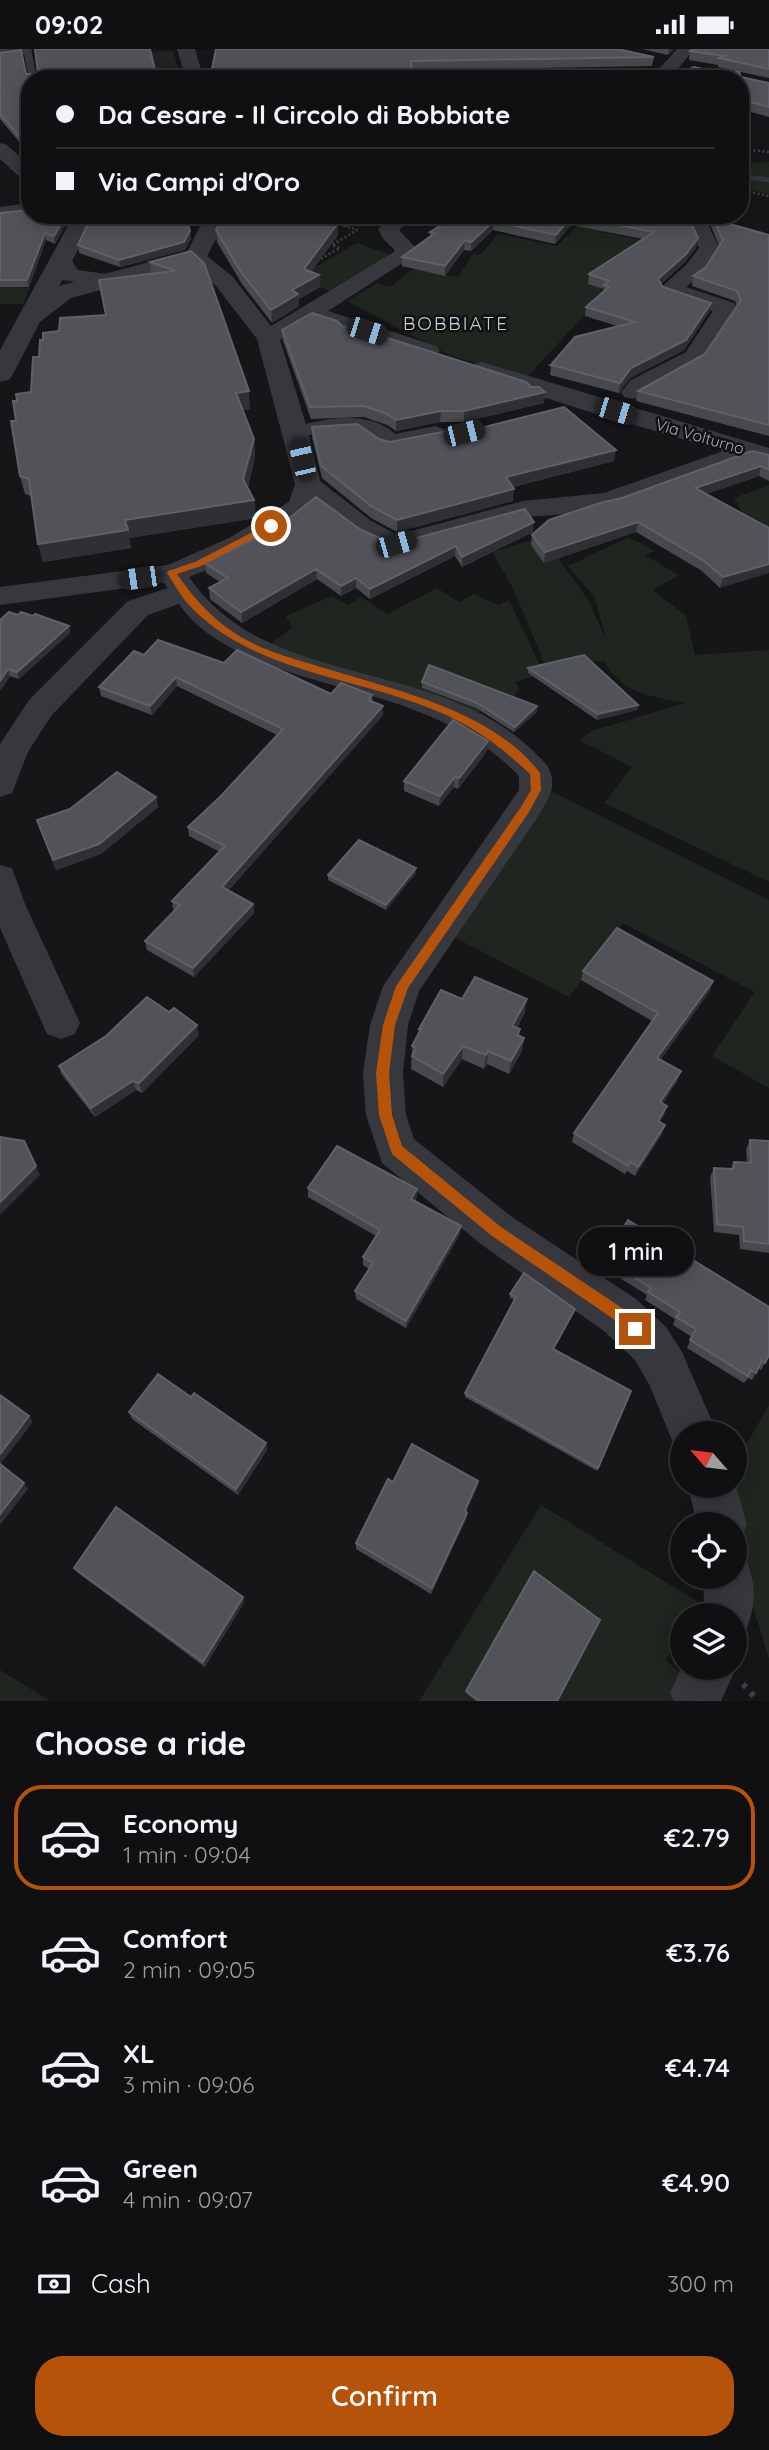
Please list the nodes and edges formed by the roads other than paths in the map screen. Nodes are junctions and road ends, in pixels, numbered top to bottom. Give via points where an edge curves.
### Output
1 (26, 49) edge
2 (186, 49) edge
3 (687, 49) edge
4 (0, 52) edge
5 (651, 58) edge
6 (684, 65) junction
7 (31, 70) edge
8 (192, 70) edge
9 (670, 70) edge
10 (0, 149) edge
11 (21, 168) edge
12 (0, 173) edge
13 (21, 173) edge
14 (21, 210) edge
15 (0, 213) edge
16 (80, 224) edge
17 (212, 224) edge
18 (394, 224) edge
19 (690, 224) edge
20 (196, 257) junction
21 (62, 260) junction
22 (111, 281) junction
23 (312, 313) junction
24 (32, 317) junction
25 (268, 338) junction
26 (4, 359) edge
27 (626, 400) junction
28 (586, 403) junction
29 (545, 413) edge
30 (295, 431) junction
31 (464, 433) edge
32 (759, 453) edge
33 (308, 484) junction
34 (158, 588) junction
35 (0, 596) edge
36 (0, 785) edge
37 (0, 878) edge
38 (61, 1023) dead end
39 (689, 1421) edge

1 - 4 street
1 - 7 lane
2 - 8 street
3 - 6 street
5 - 6 street
6 - 9 street
10 - 11 street
12 - 13 street
14 - 15 street
16 - 21 street
17 - 20 street
18 - 23 street via 388,229 405,247 404,255
19 - 27 street via 699,226 709,248 694,270 670,289 726,308 694,357 639,385
20 - 22 street
20 - 25 street via 224,281
21 - 22 street via 71,275
21 - 24 street
22 - 24 street via 62,293
23 - 25 street
23 - 28 street, Via Volturno
24 - 26 street
25 - 30 street
27 - 28 street, Via Volturno
27 - 32 street, Via Volturno
28 - 29 street
30 - 31 street via 367,426 389,443
30 - 33 street
32 - 33 street via 610,500 523,509 396,544 355,523
33 - 34 street via 301,506
34 - 35 street
34 - 36 street via 40,708 12,751
34 - 39 street via 269,654 441,709 500,740 535,773 536,790 525,810 402,986 387,1037 383,1073 386,1115 397,1150 496,1231 620,1315 650,1343
37 - 38 street via 7,904

